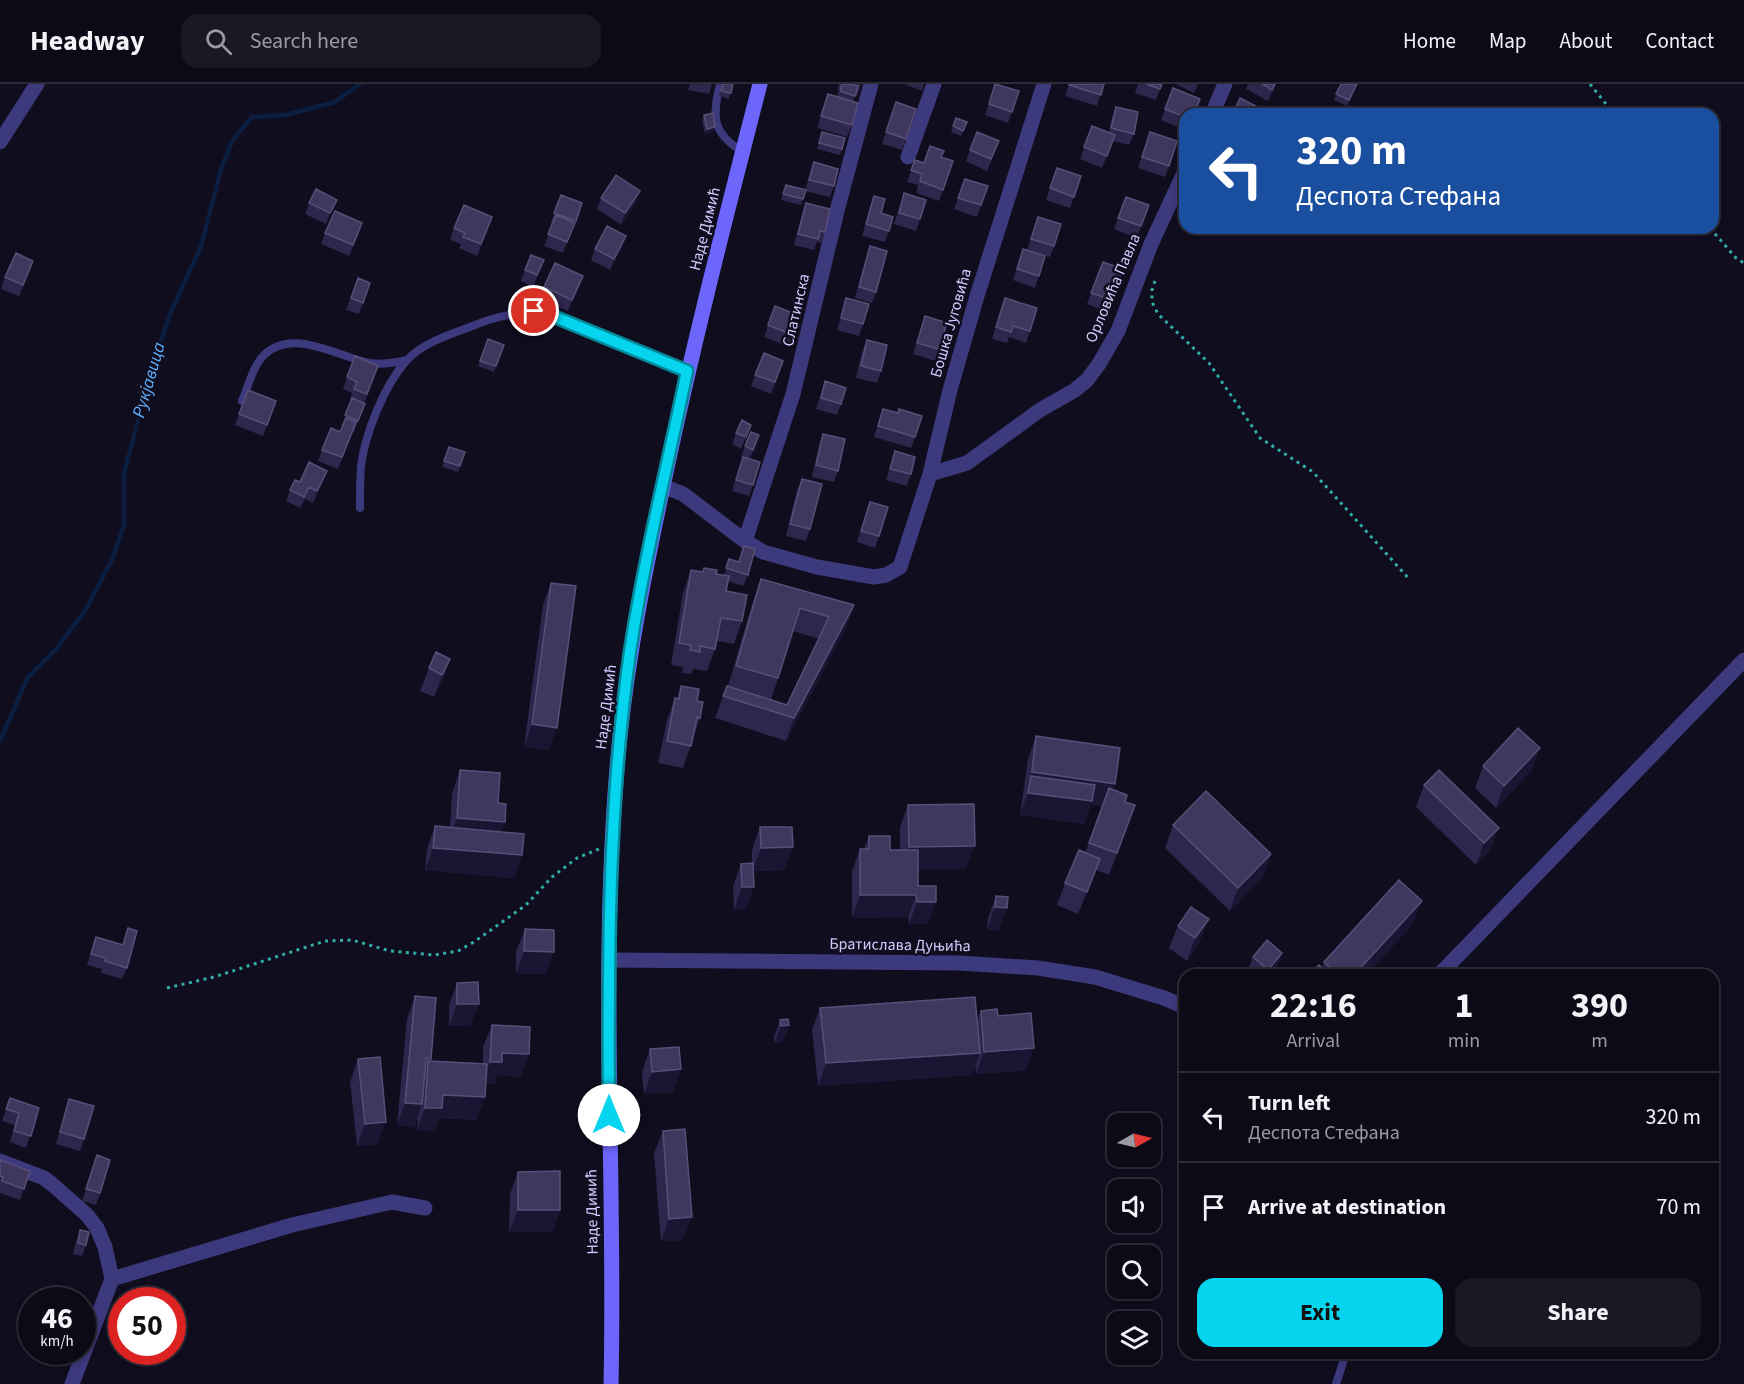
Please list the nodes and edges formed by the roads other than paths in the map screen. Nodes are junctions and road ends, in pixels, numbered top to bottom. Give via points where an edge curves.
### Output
1 (37, 84) edge
2 (720, 84) edge
3 (760, 84) edge
4 (871, 84) edge
5 (934, 84) edge
6 (1044, 84) edge
7 (1225, 84) edge
8 (1215, 108) edge
9 (0, 142) edge
10 (743, 152) junction
11 (908, 158) dead end
12 (1179, 184) edge
13 (406, 360) junction
14 (687, 371) junction
15 (242, 401) edge
16 (930, 474) junction
17 (663, 486) junction
18 (360, 508) dead end
19 (745, 541) junction
20 (1744, 660) edge
21 (609, 960) junction
22 (1445, 969) edge
23 (1179, 1004) edge
24 (0, 1161) edge
25 (425, 1208) dead end
26 (112, 1280) junction
27 (1344, 1359) edge
28 (72, 1384) edge
29 (611, 1384) edge
30 (1336, 1384) edge

1 - 9 street
2 - 10 lane via 714,114 719,132
3 - 10 main road, Наде Димић
4 - 19 street, Слатинска via 793,394
5 - 11 street
6 - 16 street, Бошка Југовића via 977,296
7 - 8 street
10 - 14 main road, Наде Димић
12 - 16 street, Орловића Павла via 1118,331 1087,380 967,463
13 - 14 lane via 424,347 484,321 534,311
13 - 15 lane via 387,365 368,363 309,344 274,348 263,356
13 - 18 lane via 388,386 365,445
14 - 17 main road, Наде Димић
16 - 19 street, Бошка Југовића via 903,560 894,572 874,577 817,567 763,552
17 - 19 street via 682,494
17 - 21 main road, Наде Димић via 630,652 620,735
20 - 22 street
21 - 23 street, Братислава Дуњића via 959,963 1038,968 1095,977
21 - 29 main road, Наде Димић
24 - 26 street via 44,1178 87,1215 105,1247
25 - 26 street via 392,1202 292,1225
26 - 28 street
27 - 30 lane

